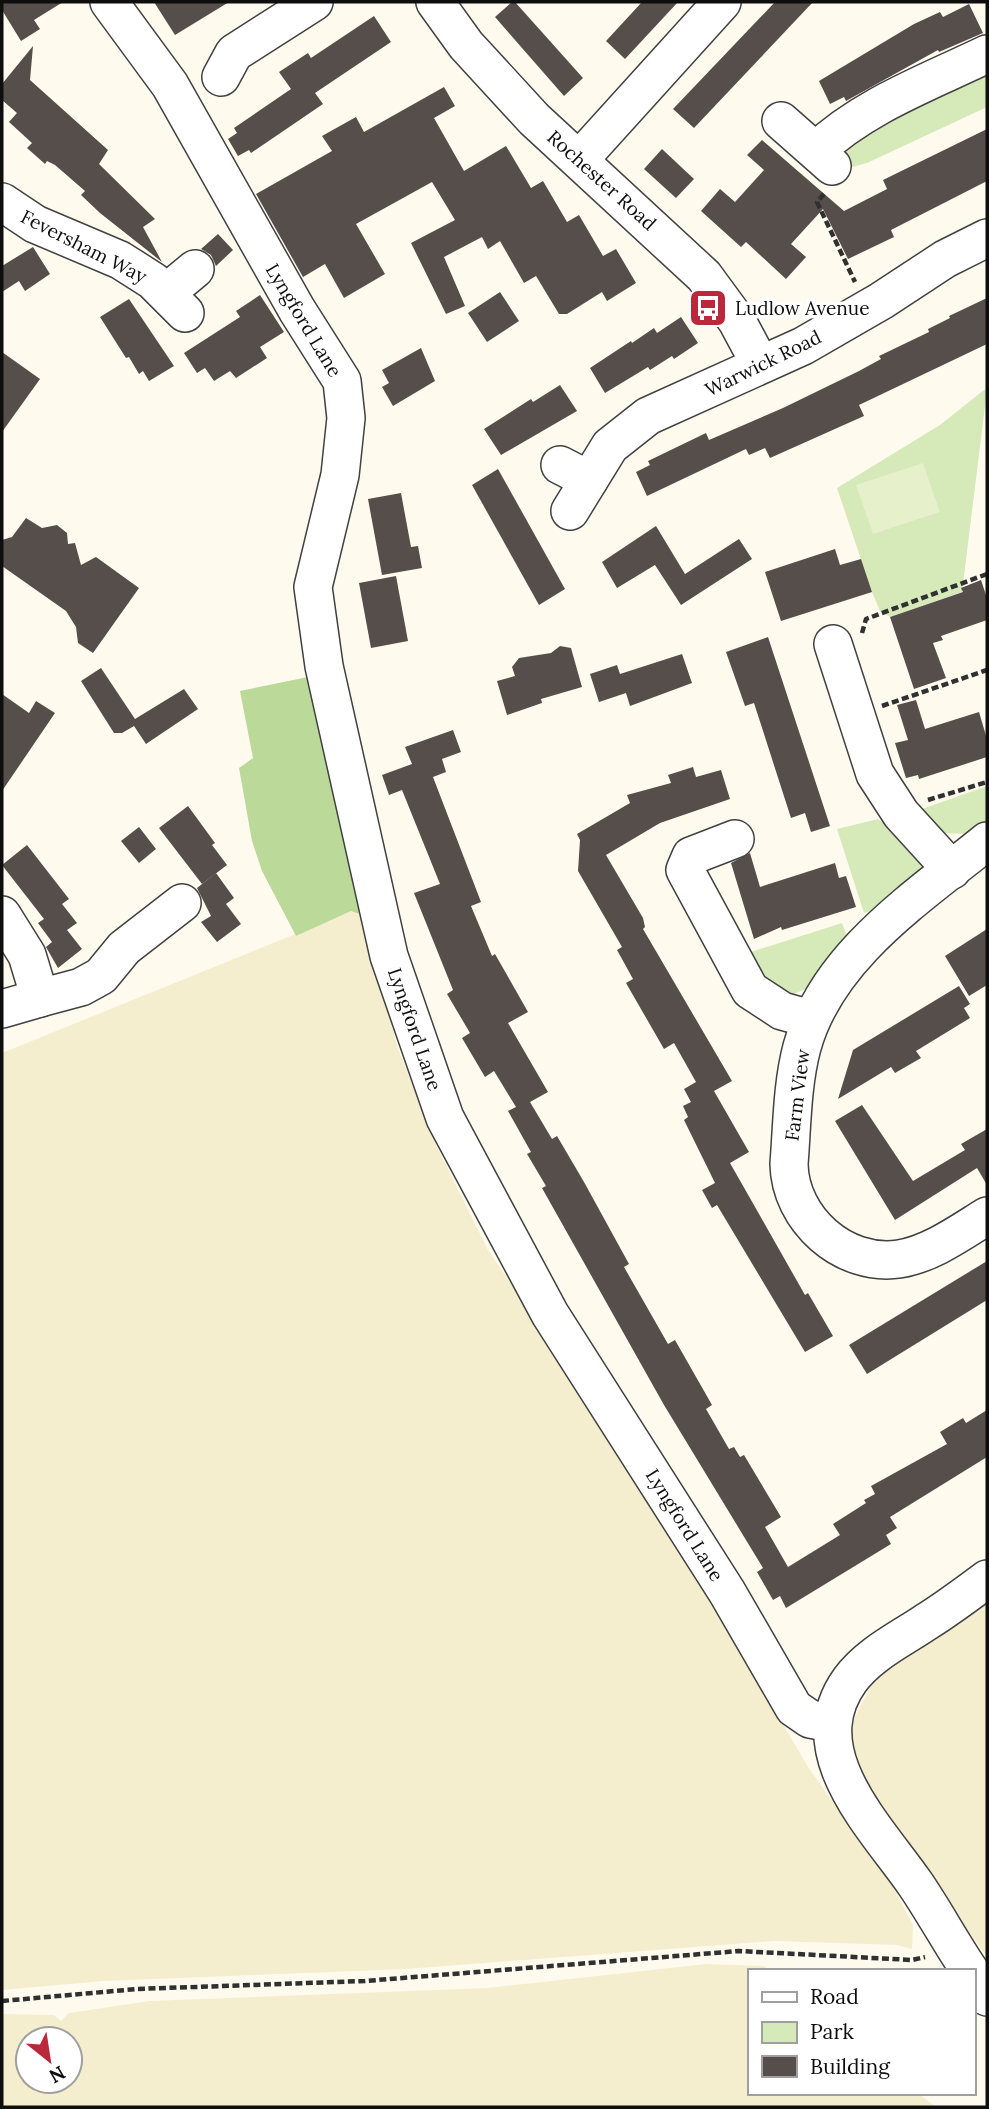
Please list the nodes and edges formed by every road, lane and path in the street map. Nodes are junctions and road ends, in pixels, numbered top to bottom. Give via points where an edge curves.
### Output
1 (110, 2) edge
2 (314, 2) edge
3 (435, 2) edge
4 (722, 2) edge
5 (987, 54) edge
6 (221, 77) dead end
7 (781, 121) dead end
8 (824, 159) junction
9 (579, 160) junction
10 (2, 202) edge
11 (987, 238) edge
12 (195, 268) dead end
13 (868, 309) junction
14 (760, 364) junction
15 (573, 485) dead end
16 (987, 574) edge
17 (836, 643) joint
18 (987, 670) edge
19 (856, 715) junction
20 (987, 782) edge
21 (901, 814) junction
22 (735, 839) dead end
23 (987, 841) edge
24 (952, 870) junction
25 (182, 903) dead end
26 (2, 915) edge
27 (40, 998) junction
28 (2, 1009) edge
29 (811, 1019) junction
30 (987, 1216) edge
31 (987, 1579) edge
32 (832, 1723) junction
33 (968, 1969) edge
34 (975, 1979) edge
35 (987, 1997) edge
36 (2, 2000) edge

1 - 32 street, Lyngford Lane via 170,85 342,381 346,418 340,475 313,587 324,666 389,956 445,1118 550,1314 727,1592 794,1708 810,1719
2 - 6 street via 234,53
3 - 9 street, Rochester Road via 502,86
4 - 9 street
5 - 8 street via 837,131
7 - 8 street
8 - 13 path via 836,181 817,202
9 - 14 street, Rochester Road via 704,276 737,321
10 - 12 street, Feversham Way via 35,224 120,260 175,303
11 - 13 street, Warwick Road
13 - 14 street, Warwick Road
14 - 15 street, Warwick Road via 648,416 610,446
16 - 17 path via 866,619
17 - 19 street
18 - 19 path
19 - 21 street via 875,774
20 - 21 path via 916,804
21 - 24 street
22 - 29 street via 691,856 675,869 750,990 782,1011
23 - 24 street, Farm View
24 - 29 street, Farm View via 846,964
25 - 27 street via 124,947 101,976 81,987
26 - 27 street via 27,955
27 - 28 street
29 - 30 street, Farm View via 801,1051 789,1179 820,1234 864,1256 898,1259 946,1241
31 - 32 street via 870,1659 851,1679
32 - 33 street via 834,1751 852,1795
33 - 36 path via 912,1959 739,1951 378,1980 137,1989
34 - 35 street

